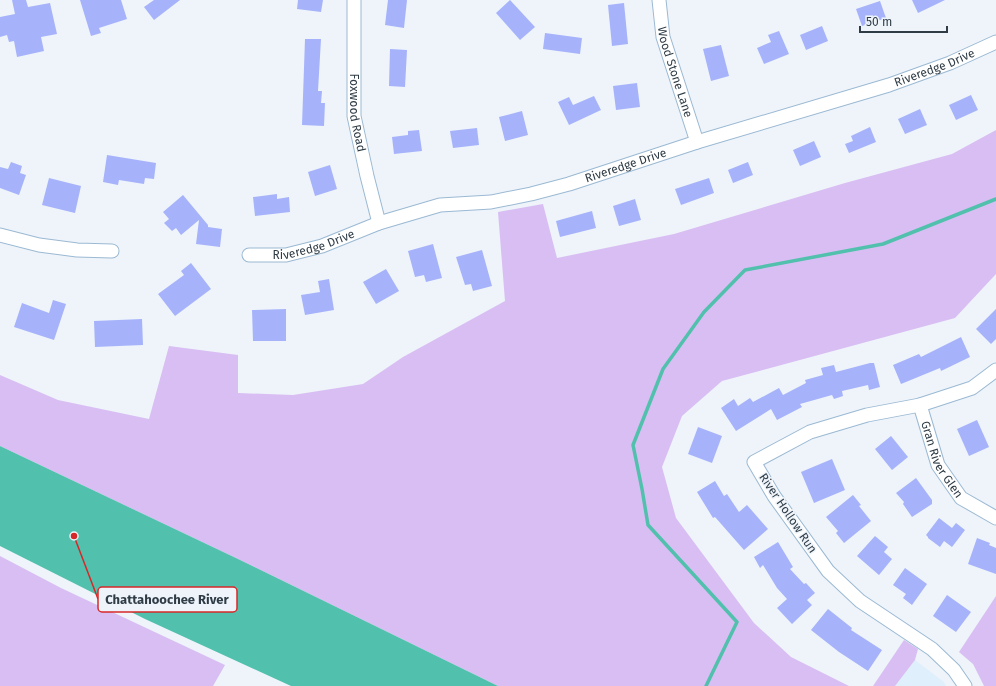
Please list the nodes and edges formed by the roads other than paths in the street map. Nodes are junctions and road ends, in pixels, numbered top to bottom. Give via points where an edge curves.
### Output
1 (354, 0) edge
2 (659, 0) edge
3 (996, 42) edge
4 (697, 142) junction
5 (379, 223) junction
6 (0, 235) edge
7 (112, 251) dead end
8 (249, 255) dead end
9 (996, 370) edge
10 (920, 405) junction
11 (996, 518) edge
12 (965, 686) edge

1 - 5 street, Foxwood Road via 354,116
2 - 4 street, Wood Stone Lane via 663,37
3 - 4 street, Riveredge Drive via 889,86
4 - 5 street, Riveredge Drive via 531,194 491,202 440,205
5 - 8 street, Riveredge Drive via 322,246 286,255
6 - 7 street via 39,245
9 - 10 street, River Hollow Run via 972,388
10 - 11 street, Gran River Glen via 938,465 961,498
10 - 12 street, River Hollow Run via 867,415 810,432 754,462 774,496 828,571 860,601 932,649 954,670

